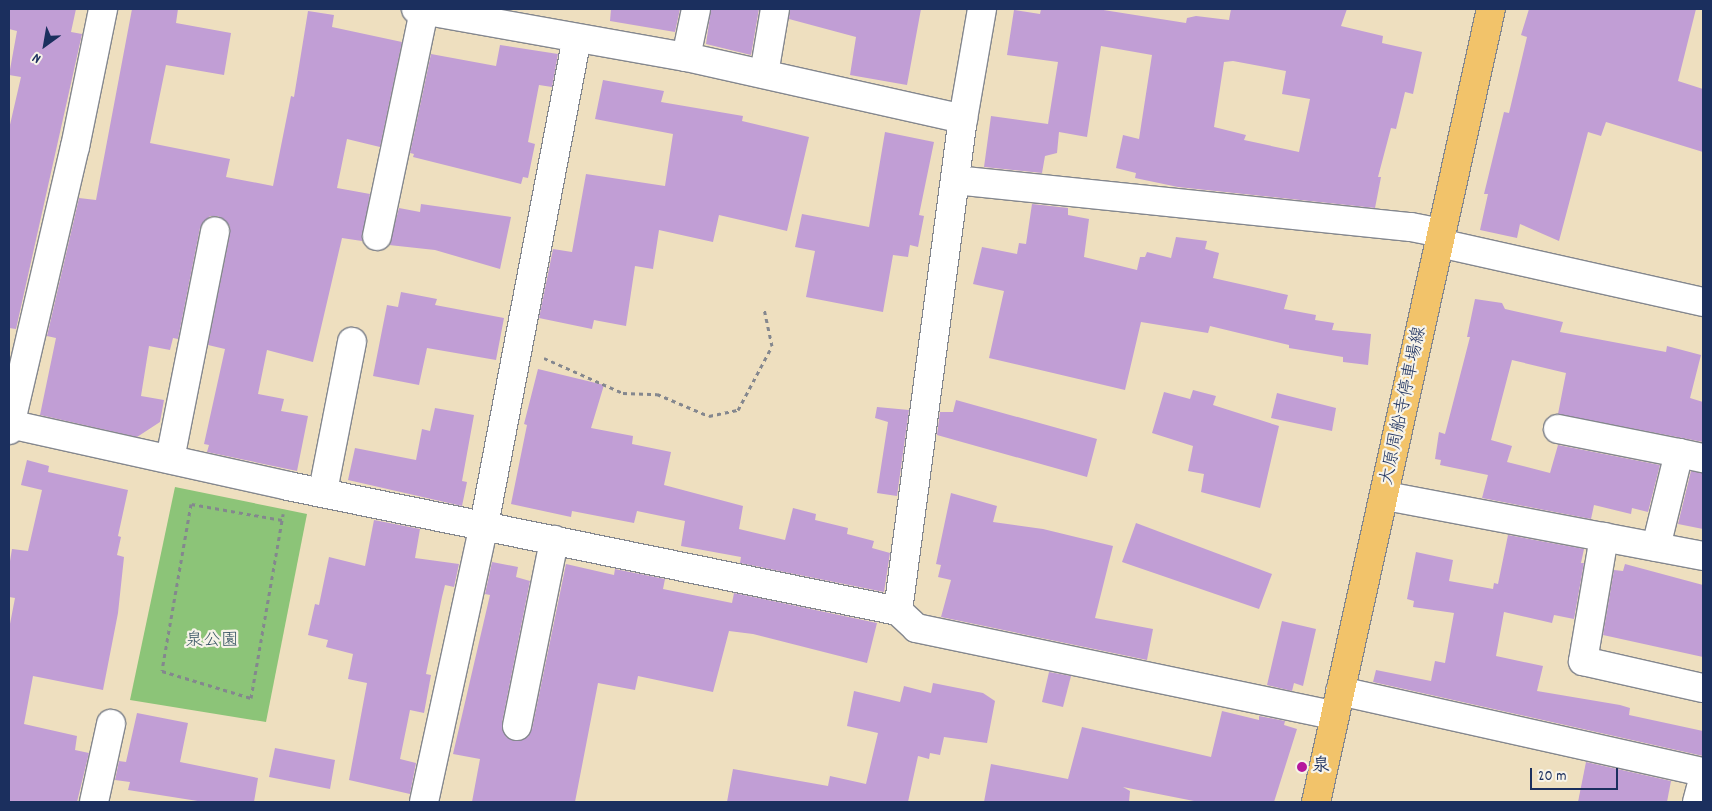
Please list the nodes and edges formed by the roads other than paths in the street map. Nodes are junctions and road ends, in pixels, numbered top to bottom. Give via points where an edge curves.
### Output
1 (103, 9) edge
2 (696, 9) edge
3 (776, 9) edge
4 (982, 9) edge
5 (1490, 9) edge
6 (428, 10) edge
7 (577, 39) junction
8 (686, 57) junction
9 (764, 74) junction
10 (963, 119) junction
11 (955, 180) junction
12 (215, 232) dead end
13 (377, 236) dead end
14 (1440, 238) junction
15 (1703, 302) edge
16 (352, 342) dead end
17 (9, 426) edge
18 (1558, 429) dead end
19 (1691, 455) edge
20 (170, 459) junction
21 (323, 491) junction
22 (1386, 496) junction
23 (484, 525) junction
24 (1604, 537) junction
25 (554, 540) junction
26 (1656, 547) junction
27 (1703, 556) edge
28 (898, 610) junction
29 (1703, 688) edge
30 (1337, 703) junction
31 (111, 724) dead end
32 (516, 726) dead end
33 (1703, 772) edge
34 (1703, 779) edge
35 (94, 802) edge
36 (424, 802) edge
37 (1316, 802) edge
38 (1697, 802) edge

1 - 17 street via 75,147
2 - 8 street
3 - 9 street
4 - 10 street
5 - 14 main road, 大原周船寺停車場線
6 - 7 street
6 - 13 street
7 - 8 street
7 - 23 street
8 - 9 street
9 - 10 street
10 - 11 street
11 - 14 street via 1411,227
11 - 28 street
12 - 20 street
14 - 15 street
14 - 22 main road, 大原周船寺停車場線
16 - 21 street
17 - 20 street
18 - 19 street
19 - 26 street
20 - 21 street
21 - 23 street
22 - 24 street
22 - 30 main road, 大原周船寺停車場線
23 - 25 street
23 - 36 street
24 - 26 street
24 - 29 street via 1583,661
25 - 28 street
25 - 32 street
26 - 27 street
28 - 30 street via 916,628
30 - 33 street
30 - 37 main road, 大原周船寺停車場線
31 - 35 street
34 - 38 street

